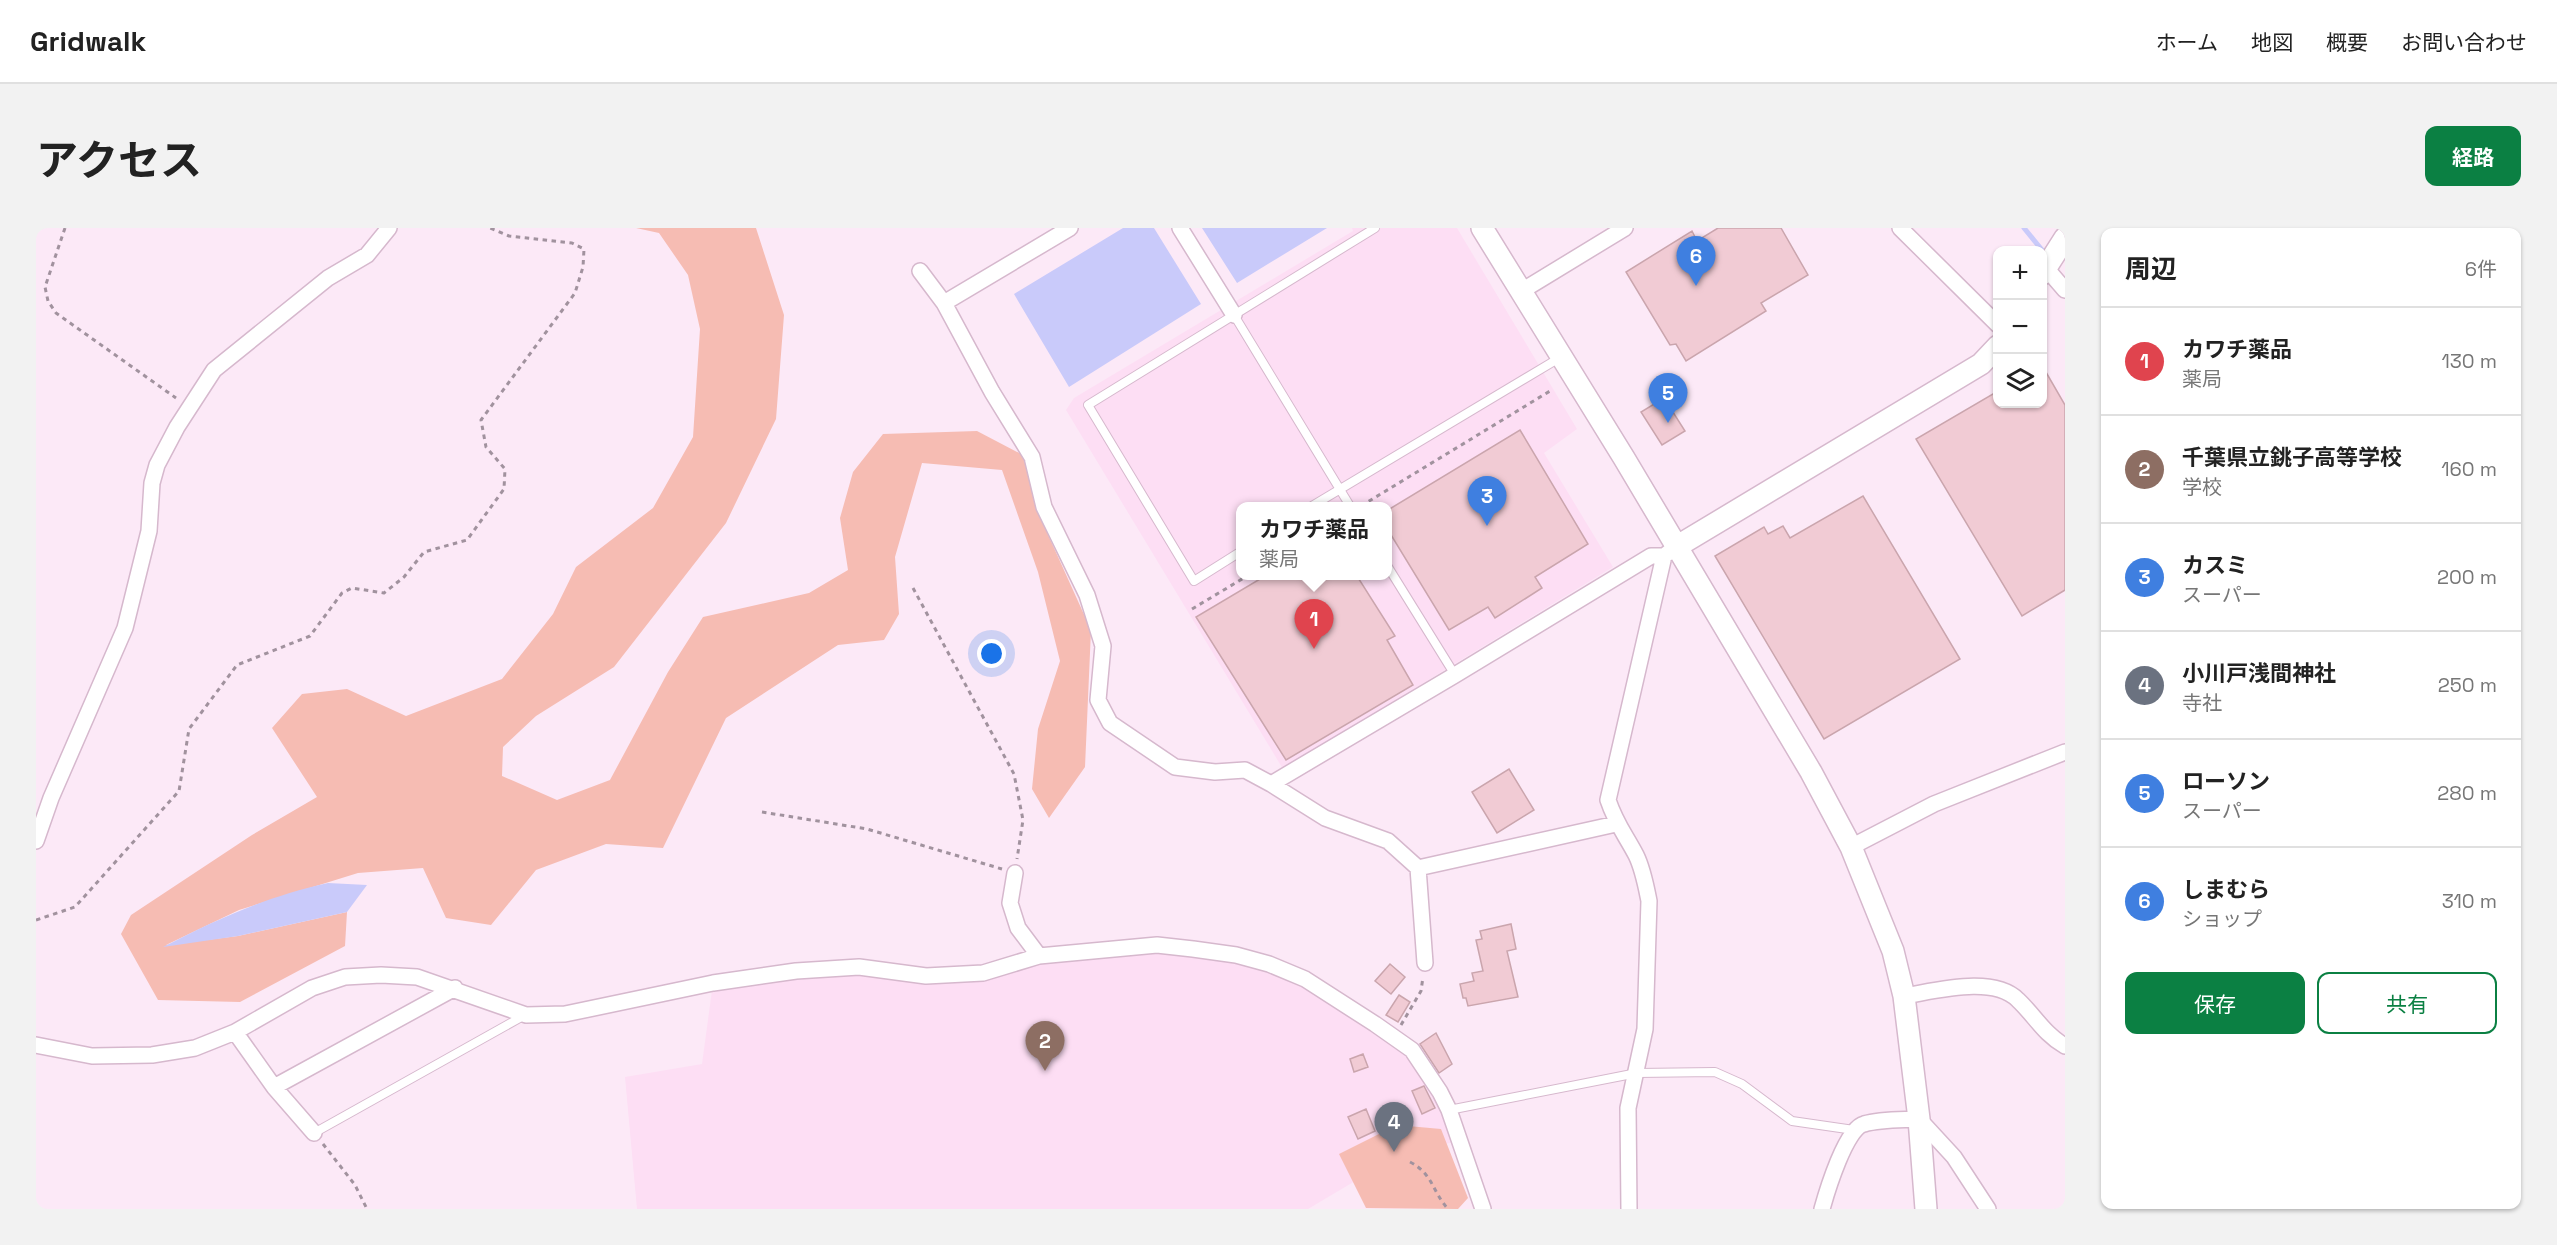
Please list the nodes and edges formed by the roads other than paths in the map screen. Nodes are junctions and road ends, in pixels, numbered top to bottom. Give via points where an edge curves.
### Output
1 (388, 228) edge
2 (1070, 228) edge
3 (1180, 228) edge
4 (1375, 228) edge
5 (1482, 228) edge
6 (1625, 228) edge
7 (1900, 228) edge
8 (2065, 238) edge
9 (2047, 266) edge
10 (920, 271) dead end
11 (2047, 274) edge
12 (2065, 290) edge
13 (1520, 292) junction
14 (944, 303) junction
15 (1234, 315) junction
16 (1993, 320) edge
17 (1993, 351) edge
18 (1561, 357) junction
19 (1339, 489) junction
20 (1320, 502) edge
21 (1347, 502) edge
22 (1670, 551) junction
23 (1236, 555) edge
24 (1392, 573) edge
25 (1455, 675) junction
26 (2065, 752) edge
27 (1271, 784) junction
28 (1616, 824) junction
29 (36, 841) edge
30 (1851, 847) junction
31 (1418, 868) junction
32 (1015, 873) road end
33 (1039, 956) junction
34 (1425, 963) road end
35 (455, 988) junction
36 (1905, 996) junction
37 (526, 1015) junction
38 (235, 1032) junction
39 (36, 1045) edge
40 (2065, 1046) edge
41 (1637, 1073) junction
42 (274, 1087) junction
43 (1449, 1110) junction
44 (1919, 1119) junction
45 (1854, 1130) junction
46 (314, 1133) joint
47 (1483, 1209) edge
48 (1629, 1209) edge
49 (1822, 1209) edge
50 (1926, 1209) edge
51 (1988, 1209) edge

1 - 29 street via 367,255 328,278 214,370 157,465 149,531 125,628
2 - 14 street
3 - 15 street
4 - 15 lane
5 - 13 street
6 - 13 street
7 - 16 street
8 - 9 street
10 - 14 street
11 - 12 street
13 - 18 street
14 - 27 street via 1032,457 1044,507 1087,595 1102,646 1098,700 1110,723 1175,767 1245,771
15 - 19 lane
15 - 23 lane via 1088,405 1194,581
17 - 22 street via 1981,364
18 - 19 lane
18 - 22 street
19 - 20 lane
19 - 21 lane
22 - 25 street via 1651,556
22 - 28 street via 1608,800
22 - 30 street via 1811,772
24 - 25 lane
25 - 27 street
26 - 30 street via 1934,804
27 - 31 street via 1325,818 1388,841
28 - 31 street
28 - 41 street via 1637,856 1649,901 1644,1029
30 - 36 street via 1893,951
31 - 34 street
32 - 33 street via 1010,903 1018,928
33 - 37 street via 983,973 926,976 859,967 796,971 712,983 565,1014
33 - 43 street via 1157,945 1236,955 1269,964 1305,978 1395,1036 1412,1050
35 - 37 street
35 - 38 street via 417,977 345,977 312,988
35 - 42 street
36 - 40 street via 1972,985 1990,987 2017,998 2043,1030
36 - 44 street
37 - 46 lane
38 - 39 street via 195,1048 152,1055 92,1056
38 - 42 street
41 - 43 lane
41 - 45 lane via 1715,1072 1743,1084 1792,1121
41 - 48 street via 1628,1108
42 - 46 street
43 - 47 street
44 - 45 street via 1862,1124
44 - 50 street
44 - 51 street via 1954,1157
45 - 49 street via 1830,1180

